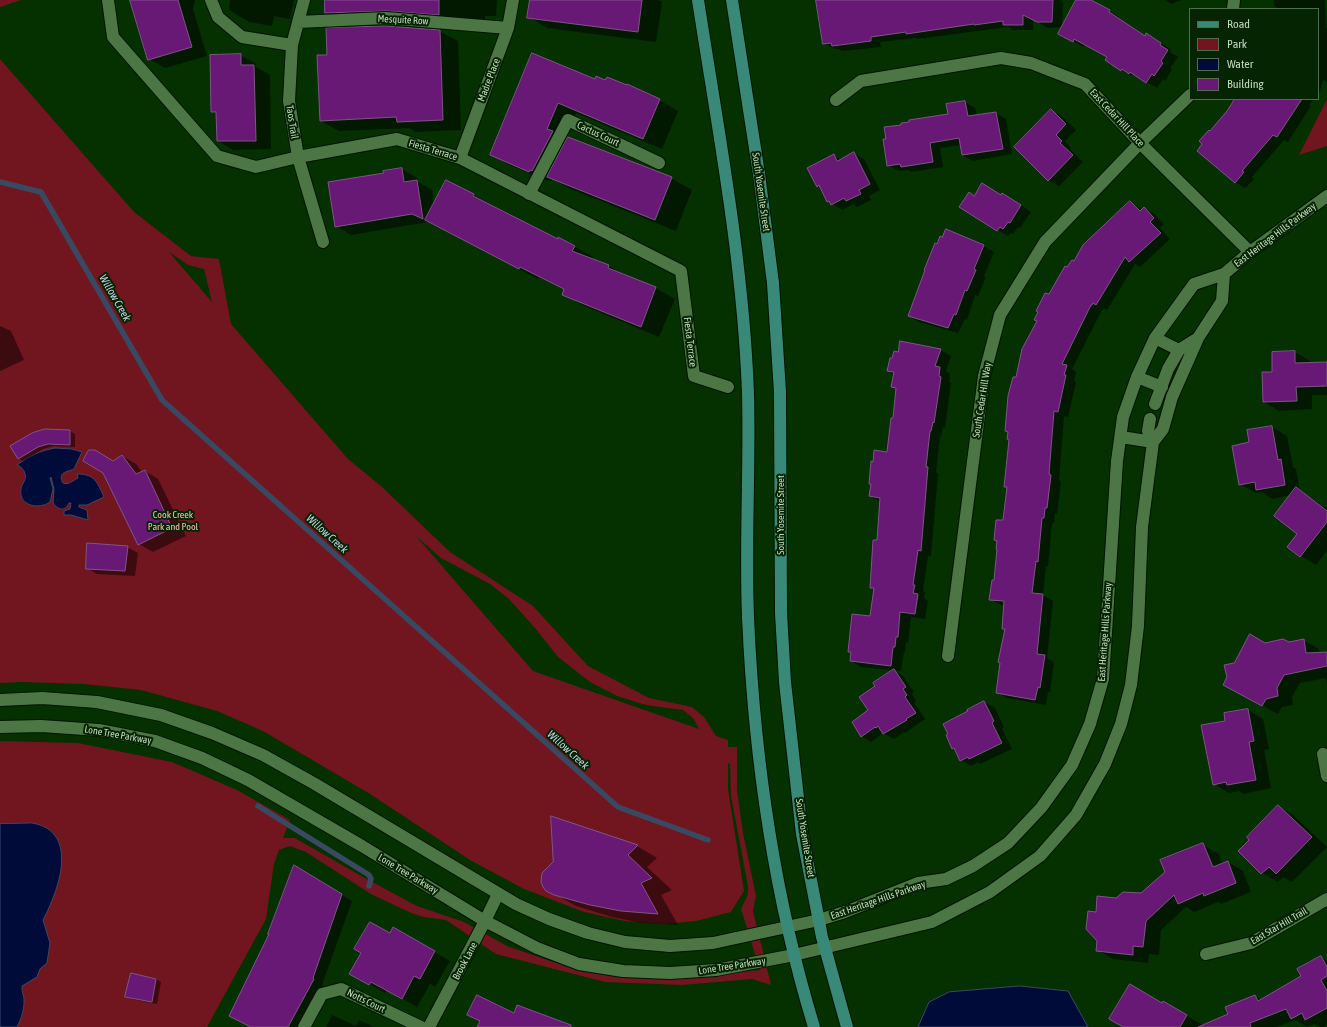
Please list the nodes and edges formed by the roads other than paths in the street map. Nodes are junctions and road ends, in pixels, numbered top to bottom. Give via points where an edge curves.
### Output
1 (108, 0) edge
2 (211, 0) edge
3 (304, 0) edge
4 (513, 0) edge
5 (698, 0) edge
6 (732, 0) edge
7 (298, 22) junction
8 (508, 28) junction
9 (292, 45) junction
10 (1189, 96) edge
11 (836, 100) dead end
12 (1140, 143) junction
13 (298, 157) junction
14 (460, 158) junction
15 (659, 162) dead end
16 (529, 194) junction
17 (1327, 196) edge
18 (323, 242) dead end
19 (1250, 252) junction
20 (1224, 274) junction
21 (1155, 338) junction
22 (1198, 338) junction
23 (1179, 350) junction
24 (1137, 377) junction
25 (1162, 386) junction
26 (728, 387) dead end
27 (1155, 404) dead end
28 (1150, 419) dead end
29 (1121, 437) junction
30 (1153, 442) junction
31 (948, 656) dead end
32 (0, 700) edge
33 (0, 728) edge
34 (1323, 754) dead end
35 (1327, 776) edge
36 (498, 894) junction
37 (1327, 899) edge
38 (819, 920) junction
39 (485, 921) junction
40 (788, 927) junction
41 (825, 948) junction
42 (1206, 954) dead end
43 (794, 956) junction
44 (304, 1027) edge
45 (421, 1027) edge
46 (429, 1027) edge
47 (814, 1027) edge
48 (847, 1027) edge

1 - 13 street, Fiesta Terrace via 113,37 217,156 256,167
2 - 9 street via 218,17 242,37
3 - 7 street, Taos Trail
4 - 8 street, Madre Place
5 - 40 main road via 735,235 748,393 748,614 752,684 762,778
6 - 38 main road, South Yosemite Street via 773,283 780,392 781,613 785,682 802,834
7 - 8 street, Mesquite Row via 386,18
7 - 9 street, Taos Trail
8 - 14 street, Madre Place
9 - 13 street, Taos Trail via 289,102
10 - 12 street, South Cedar Hill Way
11 - 12 street, East Cedar Hill Place via 861,80 1001,58 1031,63 1085,84
12 - 19 street, East Cedar Hill Place
12 - 31 street, South Cedar Hill Way via 1045,242 1000,315 984,376
13 - 14 street, Fiesta Terrace via 397,139
13 - 18 street, Taos Trail
14 - 16 street, Fiesta Terrace
15 - 16 street, Cactus Court via 568,120
16 - 26 street, Fiesta Terrace via 681,272 694,376
17 - 19 street, East Heritage Hills Parkway
19 - 20 street, East Heritage Hills Parkway
20 - 21 street, East Heritage Hills Parkway via 1194,284
20 - 22 street via 1222,301
21 - 23 street
21 - 24 street, East Heritage Hills Parkway
22 - 23 street
22 - 30 street via 1172,397 1163,429
23 - 25 street
24 - 25 street
24 - 29 street, East Heritage Hills Parkway via 1124,417
25 - 27 street
28 - 30 street via 1148,431
29 - 30 street
29 - 38 street, East Heritage Hills Parkway via 1117,461 1103,680 1090,724 1072,765 1041,808 1008,843 973,866 946,879 918,883
30 - 41 street via 1142,527 1138,626 1131,685 1121,724 1105,764 1076,815 1040,856 990,892 932,922
32 - 36 street via 42,698 97,702 161,715 212,733 263,755 316,784
33 - 39 street, Lone Tree Parkway via 41,726 99,730 155,741 202,758 248,780
34 - 35 street
36 - 39 street, Brook Lane
36 - 40 street via 549,919 588,934 625,942 670,946 713,943
37 - 42 street, East Star Hill Trail via 1251,943
38 - 40 street
38 - 41 main road, South Yosemite Street
39 - 43 street, Lone Tree Parkway via 537,948 579,964 623,971 670,973 716,970
39 - 46 street, Brook Lane
40 - 43 main road
41 - 43 street, Lone Tree Parkway
41 - 48 main road, South Yosemite Street
43 - 47 main road
44 - 45 street, Notts Court via 322,994 341,989

